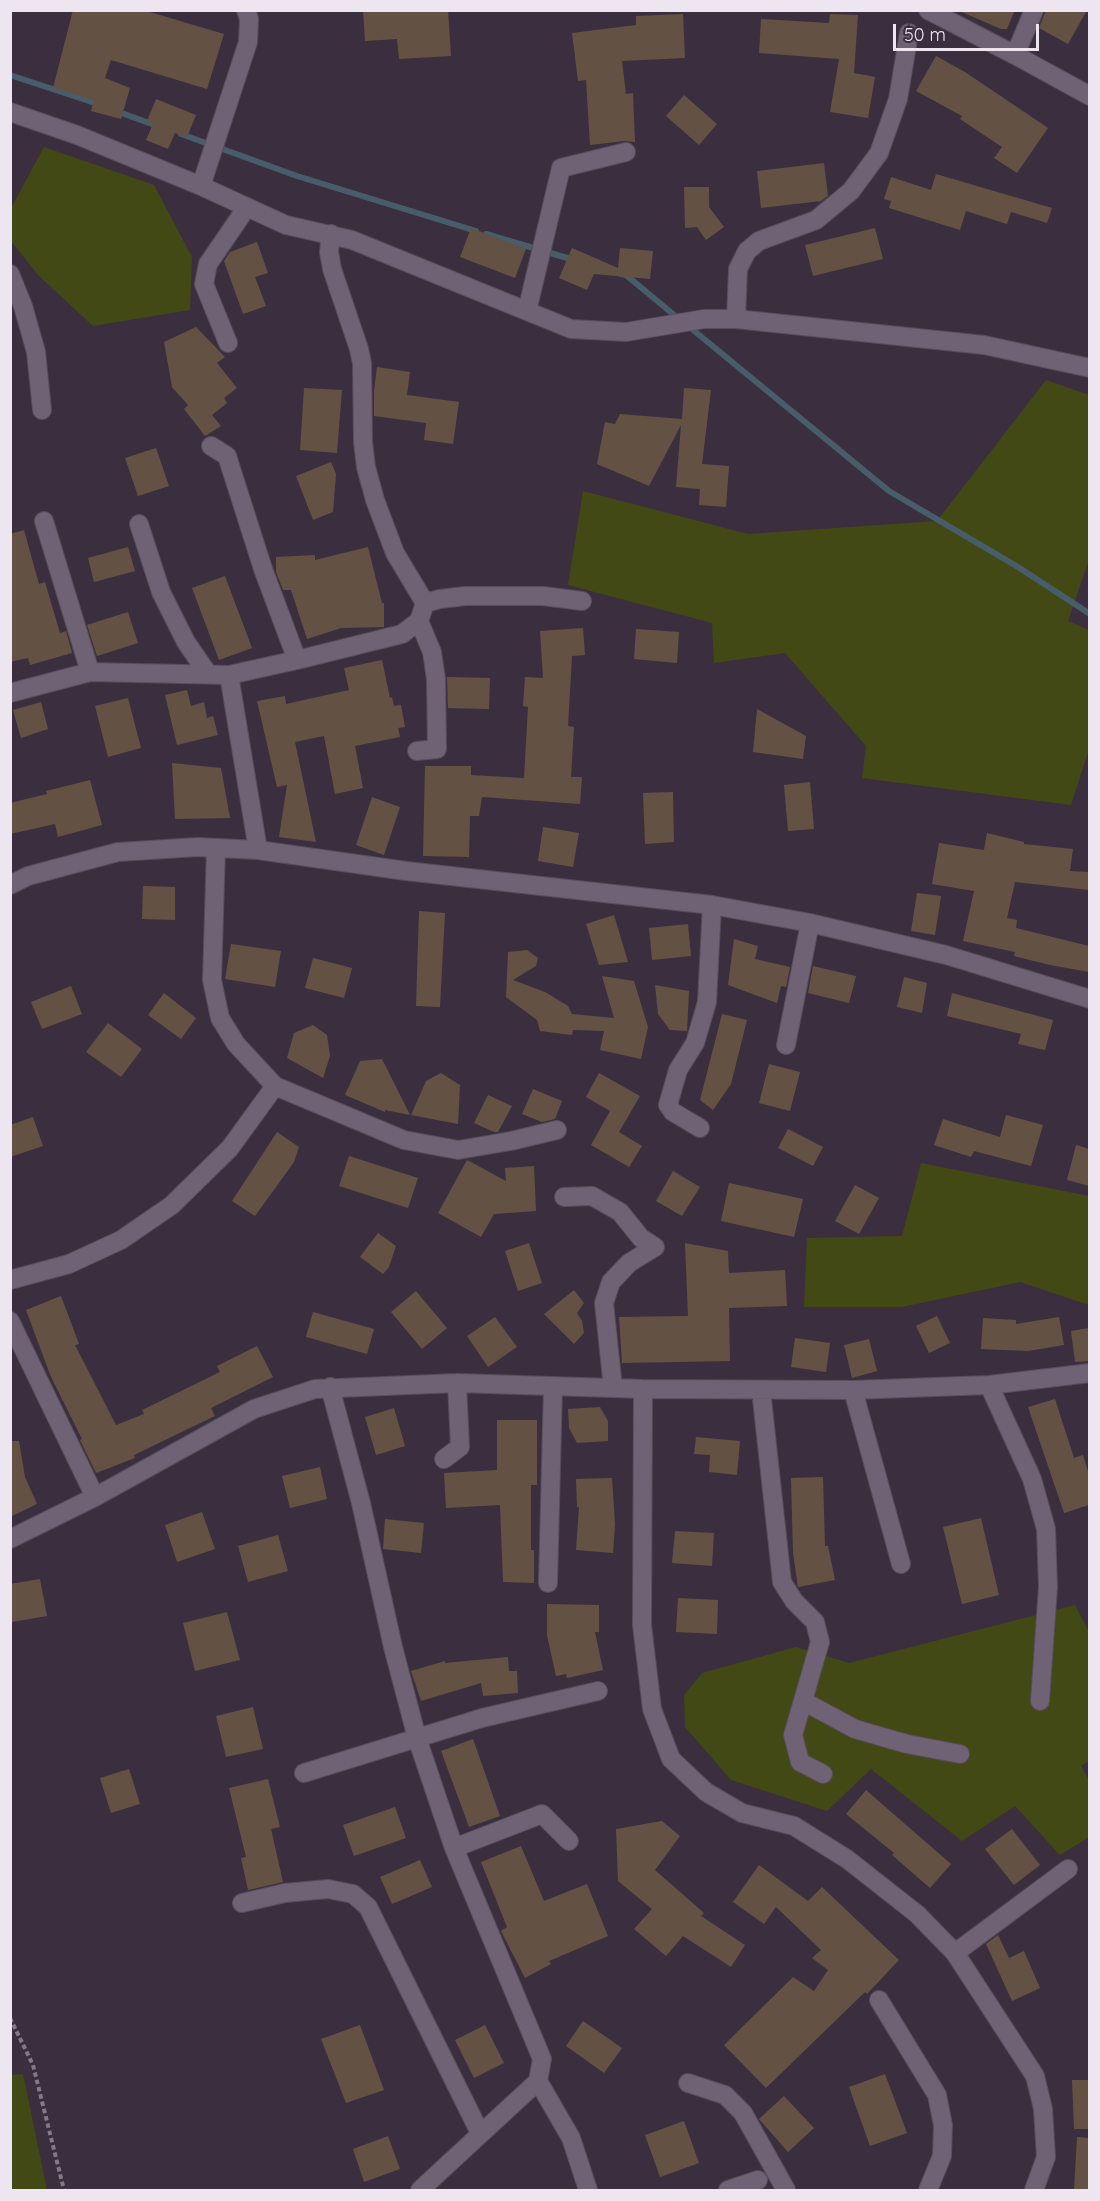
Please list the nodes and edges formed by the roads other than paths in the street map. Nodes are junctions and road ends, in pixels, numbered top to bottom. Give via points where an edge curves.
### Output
1 (246, 10) edge
2 (928, 10) edge
3 (1034, 10) edge
4 (909, 33) dead end
5 (1015, 54) junction
6 (1089, 96) edge
7 (10, 112) edge
8 (626, 152) dead end
9 (201, 186) junction
10 (247, 207) junction
11 (331, 234) junction
12 (10, 274) edge
13 (17, 303) edge
14 (527, 311) junction
15 (736, 319) junction
16 (228, 343) dead end
17 (1089, 368) edge
18 (42, 410) dead end
19 (211, 446) dead end
20 (44, 521) dead end
21 (139, 524) dead end
22 (582, 601) dead end
23 (425, 603) junction
24 (418, 621) junction
25 (297, 660) junction
26 (90, 672) junction
27 (208, 674) junction
28 (229, 675) junction
29 (10, 693) edge
30 (417, 751) dead end
31 (216, 848) junction
32 (258, 850) junction
33 (10, 885) edge
34 (712, 905) junction
35 (810, 923) junction
36 (1089, 999) edge
37 (786, 1045) dead end
38 (275, 1086) junction
39 (700, 1128) dead end
40 (557, 1130) dead end
41 (564, 1197) dead end
42 (10, 1280) edge
43 (10, 1322) edge
44 (1089, 1373) edge
45 (457, 1383) junction
46 (989, 1385) junction
47 (330, 1387) junction
48 (553, 1387) junction
49 (613, 1388) junction
50 (643, 1389) junction
51 (761, 1390) junction
52 (853, 1390) junction
53 (444, 1459) dead end
54 (95, 1497) junction
55 (10, 1539) edge
56 (901, 1564) dead end
57 (548, 1583) dead end
58 (598, 1690) dead end
59 (803, 1701) junction
60 (1040, 1701) dead end
61 (417, 1738) junction
62 (960, 1754) dead end
63 (304, 1773) dead end
64 (823, 1774) dead end
65 (570, 1841) dead end
66 (454, 1848) junction
67 (1068, 1869) dead end
68 (242, 1903) dead end
69 (955, 1953) junction
70 (879, 2000) dead end
71 (538, 2081) junction
72 (688, 2083) dead end
73 (480, 2133) junction
74 (758, 2180) dead end
75 (420, 2190) edge
76 (588, 2190) edge
77 (728, 2190) edge
78 (786, 2190) edge
79 (928, 2190) edge
80 (1034, 2190) edge

1 - 9 street via 248,42
2 - 5 street
3 - 5 street
4 - 15 street via 898,99 879,153 851,190 816,220 759,241 747,251 738,269
5 - 6 street
7 - 9 street
8 - 14 street via 561,168
9 - 10 street
10 - 11 street via 286,225
10 - 16 street via 208,264 204,284
11 - 14 street
11 - 23 street via 332,269 361,356 366,467 395,554
12 - 13 street
13 - 18 street via 36,352
14 - 15 street via 572,329 626,332 704,319
15 - 17 street via 984,345
19 - 25 street via 227,456
20 - 26 street
21 - 27 street via 161,592 186,642
22 - 23 street via 543,596 465,596
23 - 24 street
24 - 25 street via 402,634
24 - 30 street via 432,652 437,749
25 - 28 street
26 - 27 street
26 - 29 street
27 - 28 street
28 - 32 street
31 - 32 street
31 - 33 street via 118,852 28,876
31 - 38 street via 212,980 220,1018 236,1044
32 - 34 street via 406,871
34 - 35 street
34 - 39 street via 707,1002 695,1043 678,1070 668,1105
35 - 36 street via 946,956
35 - 37 street
38 - 40 street via 404,1140 458,1150
38 - 42 street via 230,1148 172,1205 122,1240 69,1264
41 - 49 street via 592,1196 620,1212 641,1238 655,1247 629,1263 611,1282 604,1303
43 - 54 street
44 - 46 street
45 - 47 street
45 - 48 street
45 - 53 street via 460,1447
46 - 52 street
46 - 60 street via 1032,1479 1046,1529 1048,1587
47 - 54 street via 254,1409
47 - 61 street
48 - 49 street
48 - 57 street
49 - 50 street
50 - 51 street
50 - 69 street via 642,1625 652,1709 671,1759 706,1792 742,1814 794,1826 847,1859 917,1914
51 - 52 street
51 - 59 street via 782,1582 814,1622 820,1642
52 - 56 street
54 - 55 street
58 - 61 street
59 - 62 street via 855,1728 907,1744
59 - 64 street via 793,1734 800,1762
61 - 63 street
61 - 66 street
65 - 66 street via 542,1814
66 - 71 street via 542,2059
67 - 69 street
68 - 73 street via 328,1889 353,1894 368,1907
69 - 80 street via 1035,2076 1043,2109 1046,2157
70 - 79 street via 937,2095 943,2125 942,2156
71 - 73 street
71 - 76 street via 571,2138
72 - 78 street via 724,2095 743,2113
73 - 75 street
74 - 77 street

